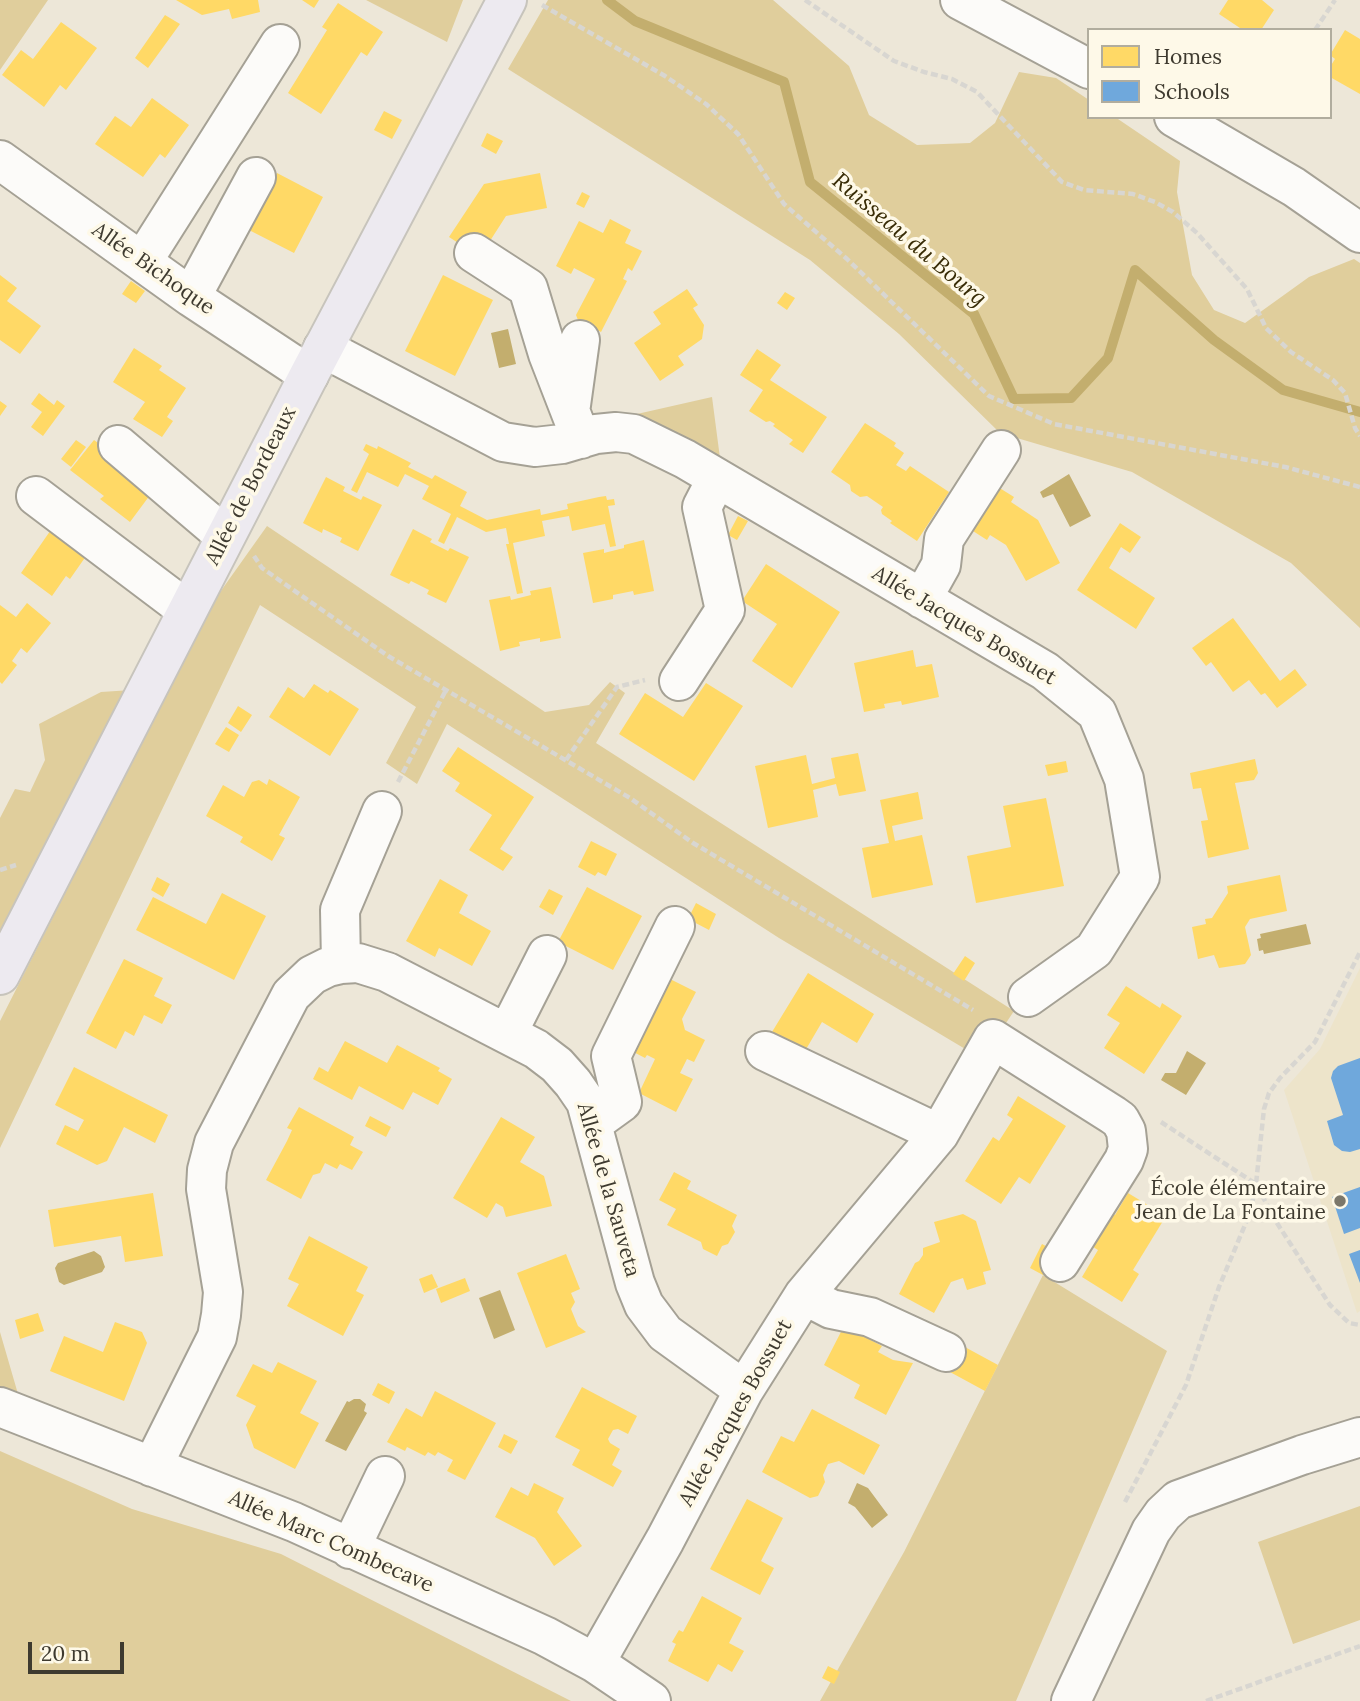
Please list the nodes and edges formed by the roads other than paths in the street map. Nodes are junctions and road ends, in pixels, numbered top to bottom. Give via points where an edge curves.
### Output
1 (960, 0) edge
2 (517, 2) edge
3 (280, 44) dead end
4 (1087, 68) edge
5 (273, 97) dead end
6 (1177, 119) edge
7 (5, 174) edge
8 (256, 177) dead end
9 (1360, 233) edge
10 (474, 253) dead end
11 (150, 267) junction
12 (191, 297) junction
13 (580, 340) dead end
14 (316, 362) junction
15 (576, 423) junction
16 (118, 445) dead end
17 (1001, 450) dead end
18 (717, 478) junction
19 (36, 496) dead end
20 (230, 527) junction
21 (922, 599) junction
22 (187, 610) junction
23 (679, 681) road end
24 (382, 811) road end
25 (675, 926) dead end
26 (547, 955) dead end
27 (341, 964) junction
28 (0, 975) edge
29 (1028, 998) dead end
30 (507, 1034) junction
31 (765, 1051) dead end
32 (593, 1123) junction
33 (939, 1135) junction
34 (1060, 1262) dead end
35 (804, 1295) junction
36 (946, 1353) dead end
37 (744, 1390) junction
38 (0, 1407) edge
39 (1360, 1437) edge
40 (152, 1467) junction
41 (385, 1476) dead end
42 (350, 1549) junction
43 (595, 1663) junction
44 (651, 1701) edge
45 (1071, 1701) edge

1 - 4 street
2 - 14 main road, Allée de Bordeaux
3 - 11 street
5 - 11 street
6 - 9 street via 1294,187
7 - 11 street, Allée Bichoque
8 - 12 street
10 - 15 street via 528,288
11 - 12 street, Allée Bichoque
12 - 14 street, Allée Bichoque
13 - 15 street
14 - 15 street, Allée Jacques Bossuet via 503,442 535,447
14 - 20 main road, Allée de Bordeaux
15 - 18 street, Allée Jacques Bossuet via 634,434
16 - 20 street
17 - 21 street via 944,539 941,565
18 - 21 street, Allée Jacques Bossuet
18 - 23 street via 702,507 725,610
19 - 22 street
20 - 22 main road, Allée de Bordeaux
21 - 29 street, Allée Jacques Bossuet via 1045,671 1097,713 1124,779 1140,877 1094,950
22 - 28 main road, Allée de Bordeaux
24 - 27 street via 340,910
25 - 32 street via 611,1056 622,1102
26 - 30 street
27 - 30 street, Allée de la Sauveta via 358,963 387,972
27 - 40 street via 312,975 291,995 214,1143 206,1189 223,1292 217,1337
30 - 32 street, Allée de la Sauveta via 557,1065 586,1102
31 - 33 street
32 - 37 street, Allée de la Sauveta via 644,1306 665,1333
33 - 34 street, Allée Jacques Bossuet via 986,1026 1120,1120 1128,1149 1124,1160
33 - 35 street, Allée Jacques Bossuet
35 - 36 street via 831,1309 870,1317
35 - 37 street, Allée Jacques Bossuet
37 - 43 street, Allée Jacques Bossuet
38 - 40 street, Allée Marc Combecave
39 - 45 street via 1178,1500 1163,1514 1138,1557
40 - 42 street, Allée Marc Combecave via 294,1522
41 - 42 street
42 - 43 street, Allée Marc Combecave
43 - 44 street, Allée Marc Combecave

